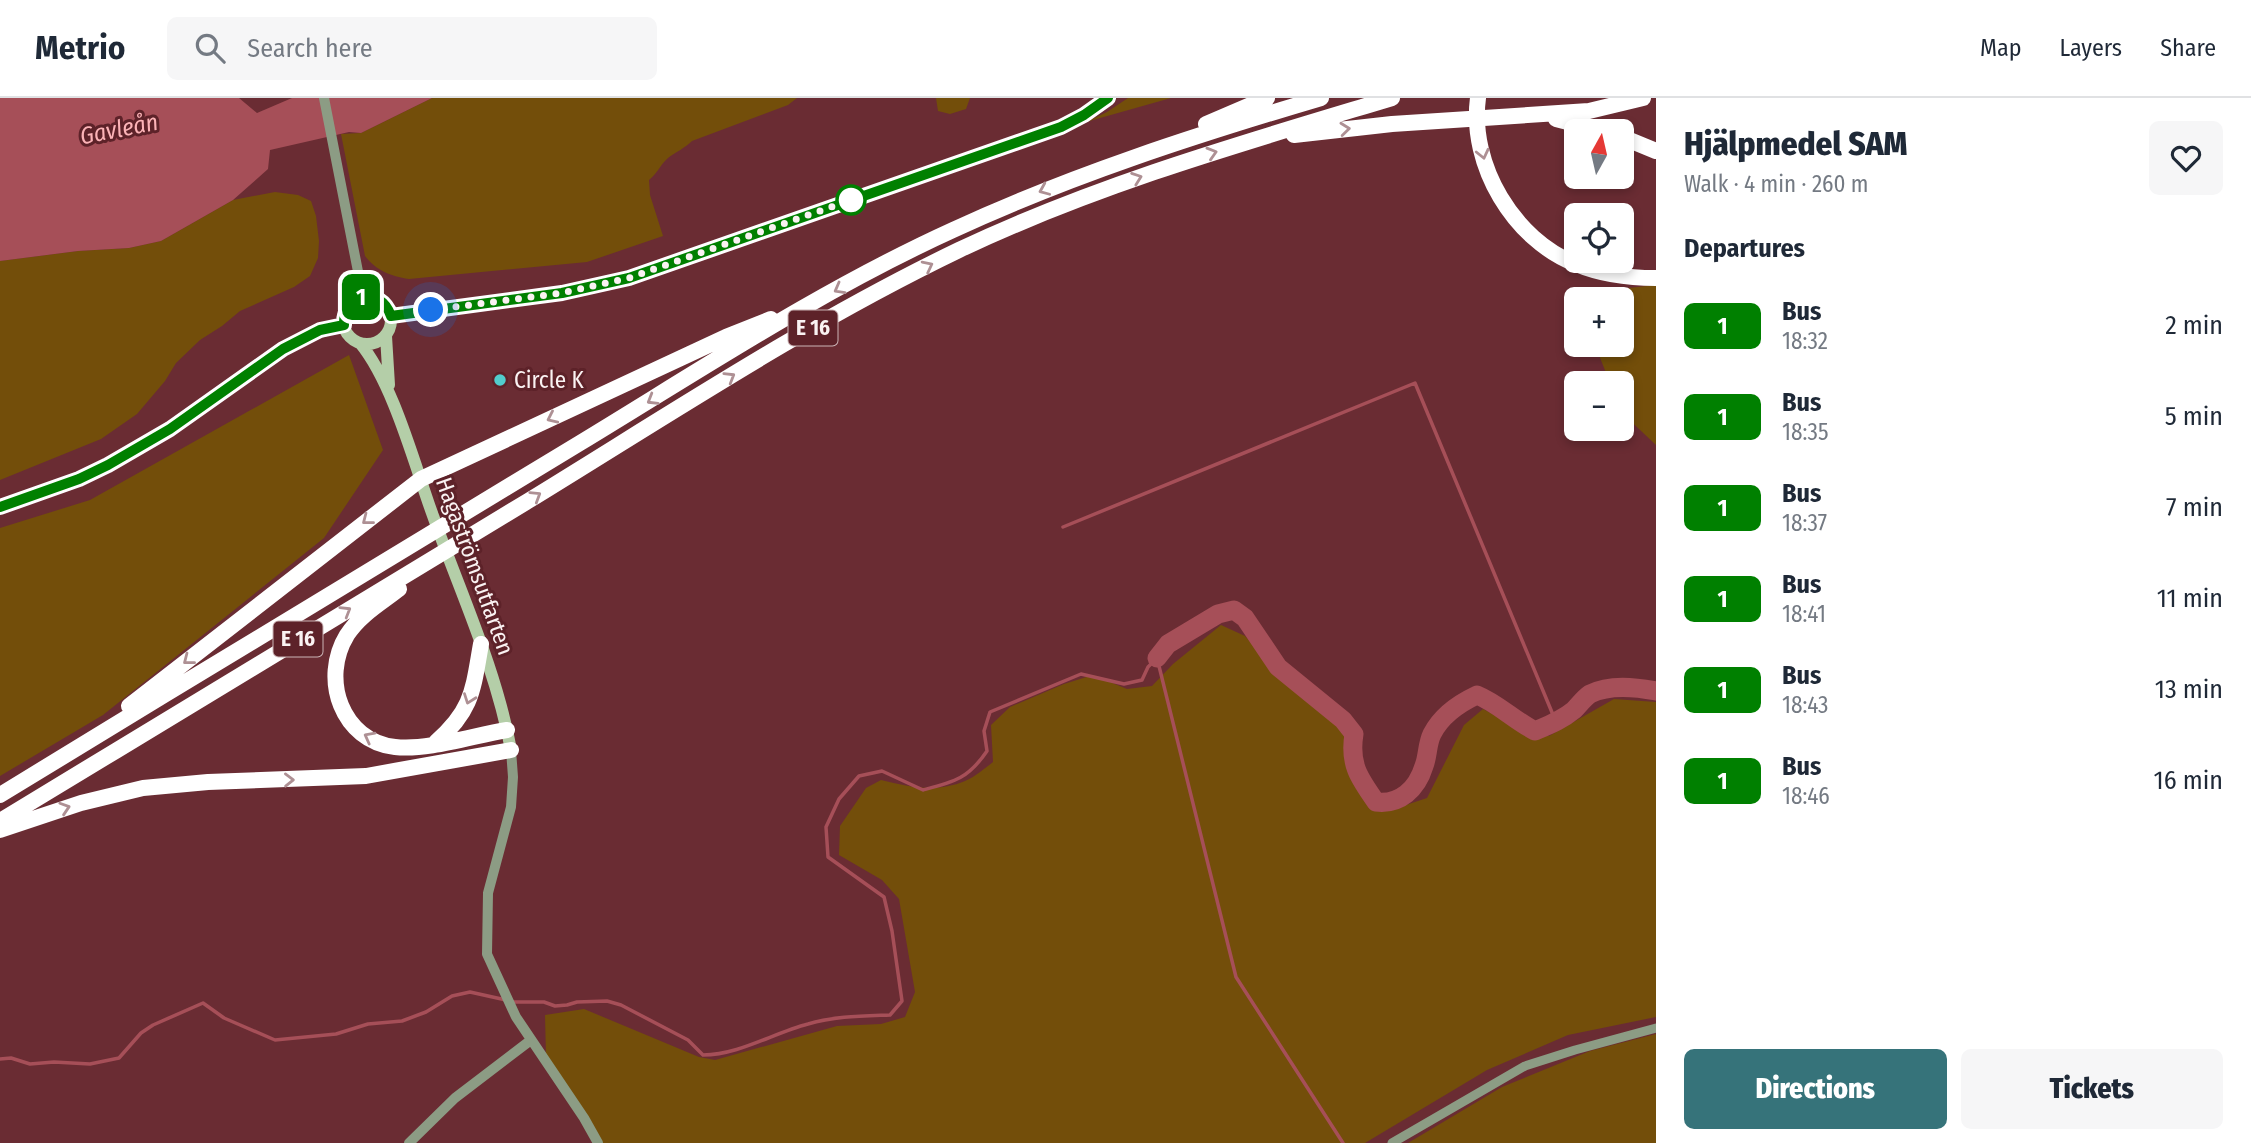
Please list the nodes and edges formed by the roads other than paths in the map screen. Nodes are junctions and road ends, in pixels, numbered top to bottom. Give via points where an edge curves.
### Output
1 (324, 98) edge
2 (1108, 98) edge
3 (1267, 98) edge
4 (1321, 98) edge
5 (1392, 98) edge
6 (1478, 98) edge
7 (1643, 98) edge
8 (1543, 116) junction
9 (1564, 121) edge
10 (1253, 140) junction
11 (1634, 142) edge
12 (1656, 151) edge
13 (1130, 157) junction
14 (1656, 278) edge
15 (363, 297) junction
16 (816, 302) junction
17 (391, 316) junction
18 (344, 325) junction
19 (386, 336) junction
20 (360, 343) junction
21 (391, 399) junction
22 (421, 478) junction
23 (0, 507) edge
24 (477, 532) junction
25 (481, 644) junction
26 (507, 730) junction
27 (435, 743) junction
28 (511, 750) junction
29 (70, 752) junction
30 (0, 795) edge
31 (0, 821) edge
32 (0, 831) edge
33 (1656, 1028) edge
34 (531, 1041) junction
35 (409, 1143) edge
36 (598, 1143) edge
37 (1392, 1143) edge

1 - 15 street
2 - 17 main road via 1061,127 629,278 562,293
3 - 13 highway
4 - 13 highway, E 16
5 - 10 highway, E 16
6 -> 14 highway via 1485,162 1505,205 1522,226 1574,263 1627,278
7 - 8 highway
8 - 9 highway
10 -> 8 highway via 1392,124
24 -> 10 highway, E 16 via 901,279 1073,201
11 - 12 highway
13 -> 16 highway, E 16 via 951,230
15 - 17 main road via 384,303
15 - 18 main road via 345,310
16 -> 22 highway via 726,337
16 -> 29 highway, E 16
17 - 19 main road, Hagaströmsutfarten
18 - 20 main road, Hagaströmsutfarten
18 - 23 main road via 320,330 283,349 170,429 108,465
19 - 20 main road via 374,343
19 - 21 main road, Hagaströmsutfarten
20 - 21 main road, Hagaströmsutfarten
21 - 22 main road, Hagaströmsutfarten
22 - 25 main road, Hagaströmsutfarten
22 -> 29 highway
27 -> 24 highway via 394,747 363,736 350,724 340,703 336,665 357,622
31 -> 24 highway, E 16
25 - 26 main road, Hagaströmsutfarten
25 -> 27 highway via 468,705
26 - 27 highway
26 - 28 main road, Hagaströmsutfarten
32 -> 28 highway via 143,788 366,776
28 - 34 street via 511,807 488,893 487,954
29 - 30 highway, E 16
33 - 37 street via 1525,1066
34 - 35 street via 455,1098
34 - 36 street

